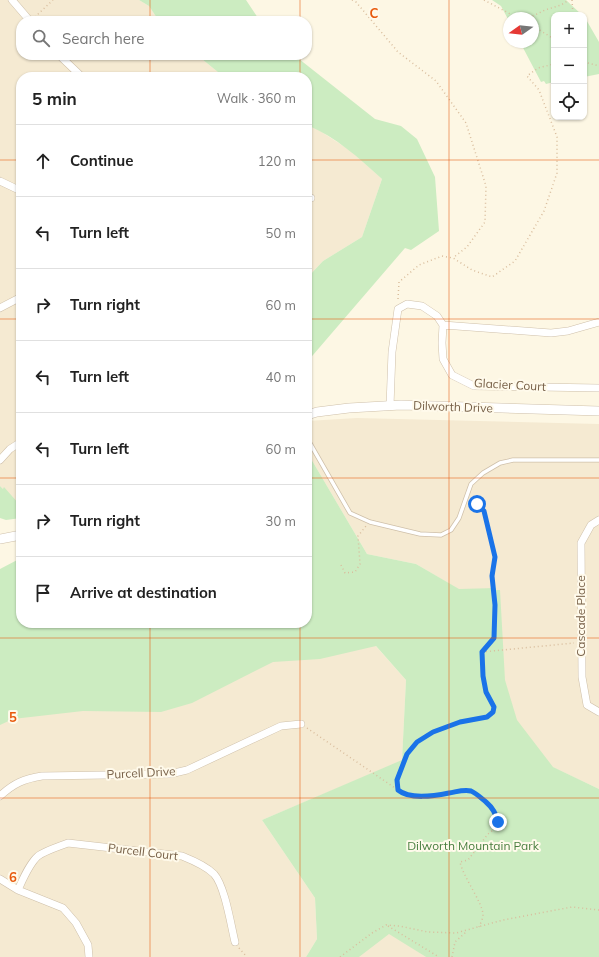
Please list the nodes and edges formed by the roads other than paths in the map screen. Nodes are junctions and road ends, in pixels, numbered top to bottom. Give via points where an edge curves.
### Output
1 (12, 0) edge
2 (26, 16) edge
3 (64, 60) edge
4 (77, 72) edge
5 (0, 181) edge
6 (16, 189) edge
7 (16, 300) edge
8 (0, 308) edge
9 (599, 322) edge
10 (443, 325) junction
11 (599, 388) edge
12 (390, 406) junction
13 (599, 411) edge
14 (312, 414) edge
15 (16, 445) edge
16 (312, 447) edge
17 (0, 460) edge
18 (599, 460) edge
19 (599, 520) edge
20 (16, 536) edge
21 (0, 539) edge
22 (599, 712) edge
23 (301, 724) road end
24 (0, 796) edge
25 (0, 879) edge
26 (18, 890) junction
27 (235, 942) road end
28 (89, 957) edge

1 - 2 street
3 - 4 street
5 - 6 street
7 - 8 street
9 - 10 street via 551,333
10 - 11 street, Glacier Court via 443,359 452,375 474,386
10 - 12 street via 437,316 422,306 407,304 398,309 392,352
12 - 13 street, Dilworth Drive
12 - 14 street, Dilworth Drive
15 - 17 street
16 - 18 lane via 350,513 370,522 420,534 441,534 451,530 459,518 471,484 500,463 513,460
19 - 22 street, Cascade Place via 591,525 581,543 582,677 587,705
20 - 21 street
23 - 24 street, Purcell Drive via 281,726 187,770 170,774 42,776 25,779
25 - 26 street
26 - 27 street, Purcell Court via 37,857 68,843 182,856 214,874 224,895
26 - 28 street via 63,908 76,923 88,945

